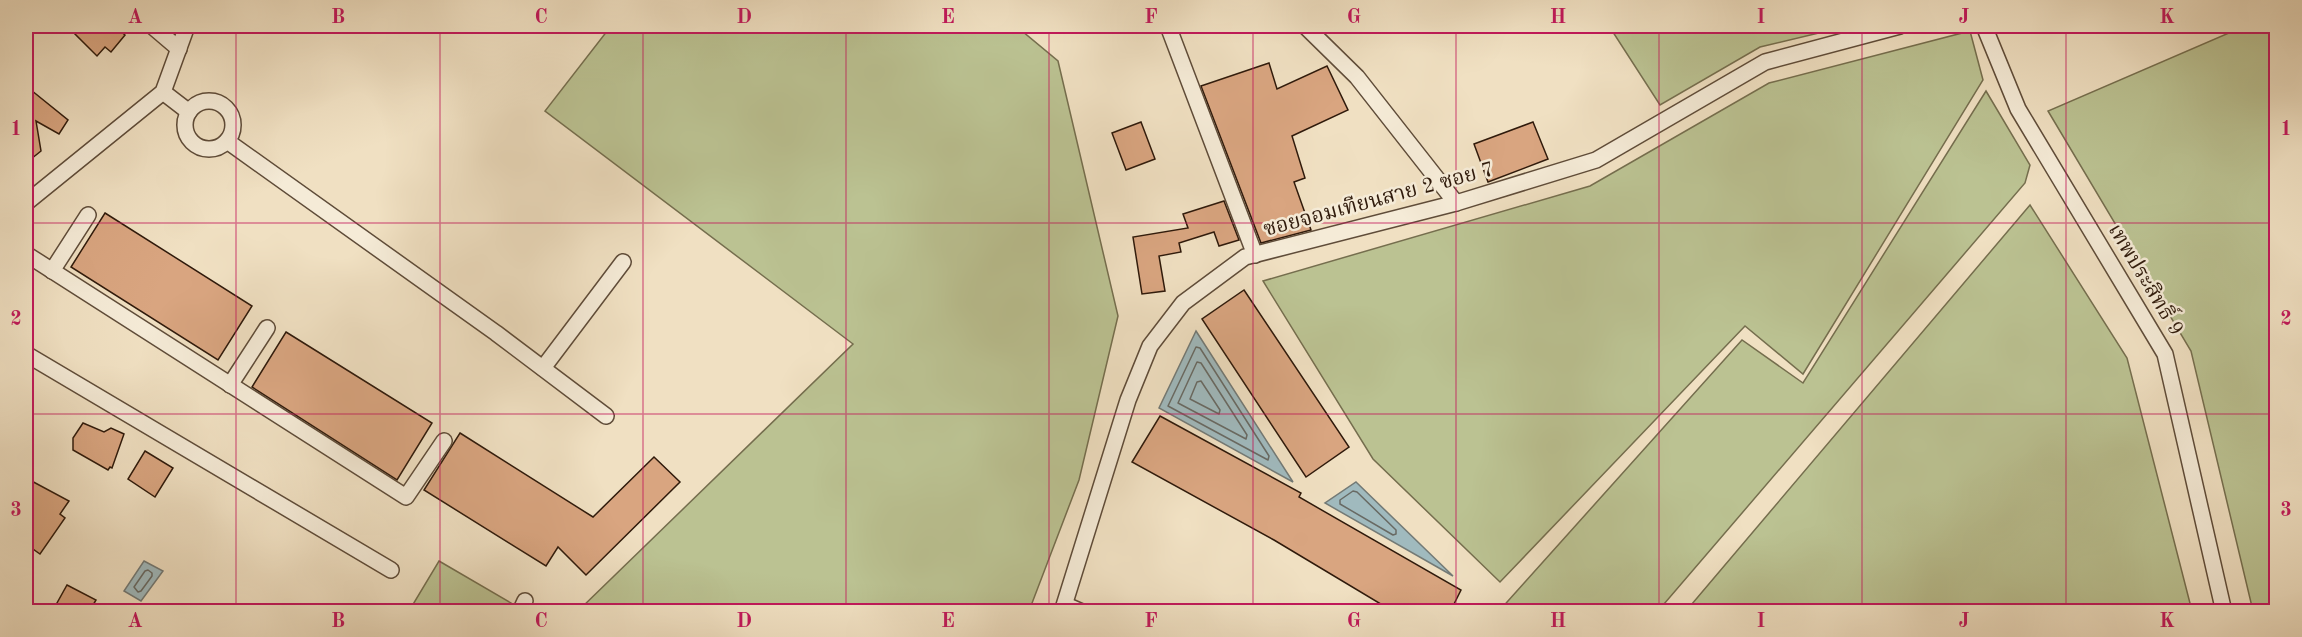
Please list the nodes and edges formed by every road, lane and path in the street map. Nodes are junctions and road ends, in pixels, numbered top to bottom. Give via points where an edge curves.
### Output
1 (152, 26) edge
2 (187, 26) edge
3 (1168, 26) edge
4 (1305, 26) edge
5 (1900, 26) edge
6 (1984, 26) edge
7 (178, 48) junction
8 (163, 92) junction
9 (189, 112) junction
10 (227, 141) junction
11 (26, 203) edge
12 (1456, 203) junction
13 (88, 215) dead end
14 (26, 254) edge
15 (1255, 255) junction
16 (623, 262) dead end
17 (51, 271) junction
18 (267, 328) dead end
19 (26, 354) edge
20 (543, 368) junction
21 (230, 385) junction
22 (606, 416) dead end
23 (444, 441) dead end
24 (391, 570) dead end
25 (1064, 608) edge
26 (1082, 612) edge
27 (2224, 612) edge

1 - 7 street
2 - 7 street
3 - 15 street
4 - 12 street via 1357,77
5 - 12 street, ซอยจอมเทียนสาย 2 ซอย 7 via 1764,62 1596,160
6 - 27 street, เทพประสิทธิ์ 9 via 2018,109 2165,354
7 - 8 street
8 - 9 street
8 - 11 street
9 - 10 street via 185,127 192,141 205,149
9 - 10 street via 201,102 224,106 233,119
10 - 20 street
12 - 15 street, ซอยจอมเทียนสาย 2 ซอย 7
13 - 17 street
14 - 17 street
15 - 25 street, ซอยจอมเทียนสาย 2 ซอย 7 via 1245,257 1183,303 1150,346 1128,400
16 - 20 street
17 - 21 street
18 - 21 street
19 - 24 street
20 - 22 street
21 - 23 street via 406,497
25 - 26 street

